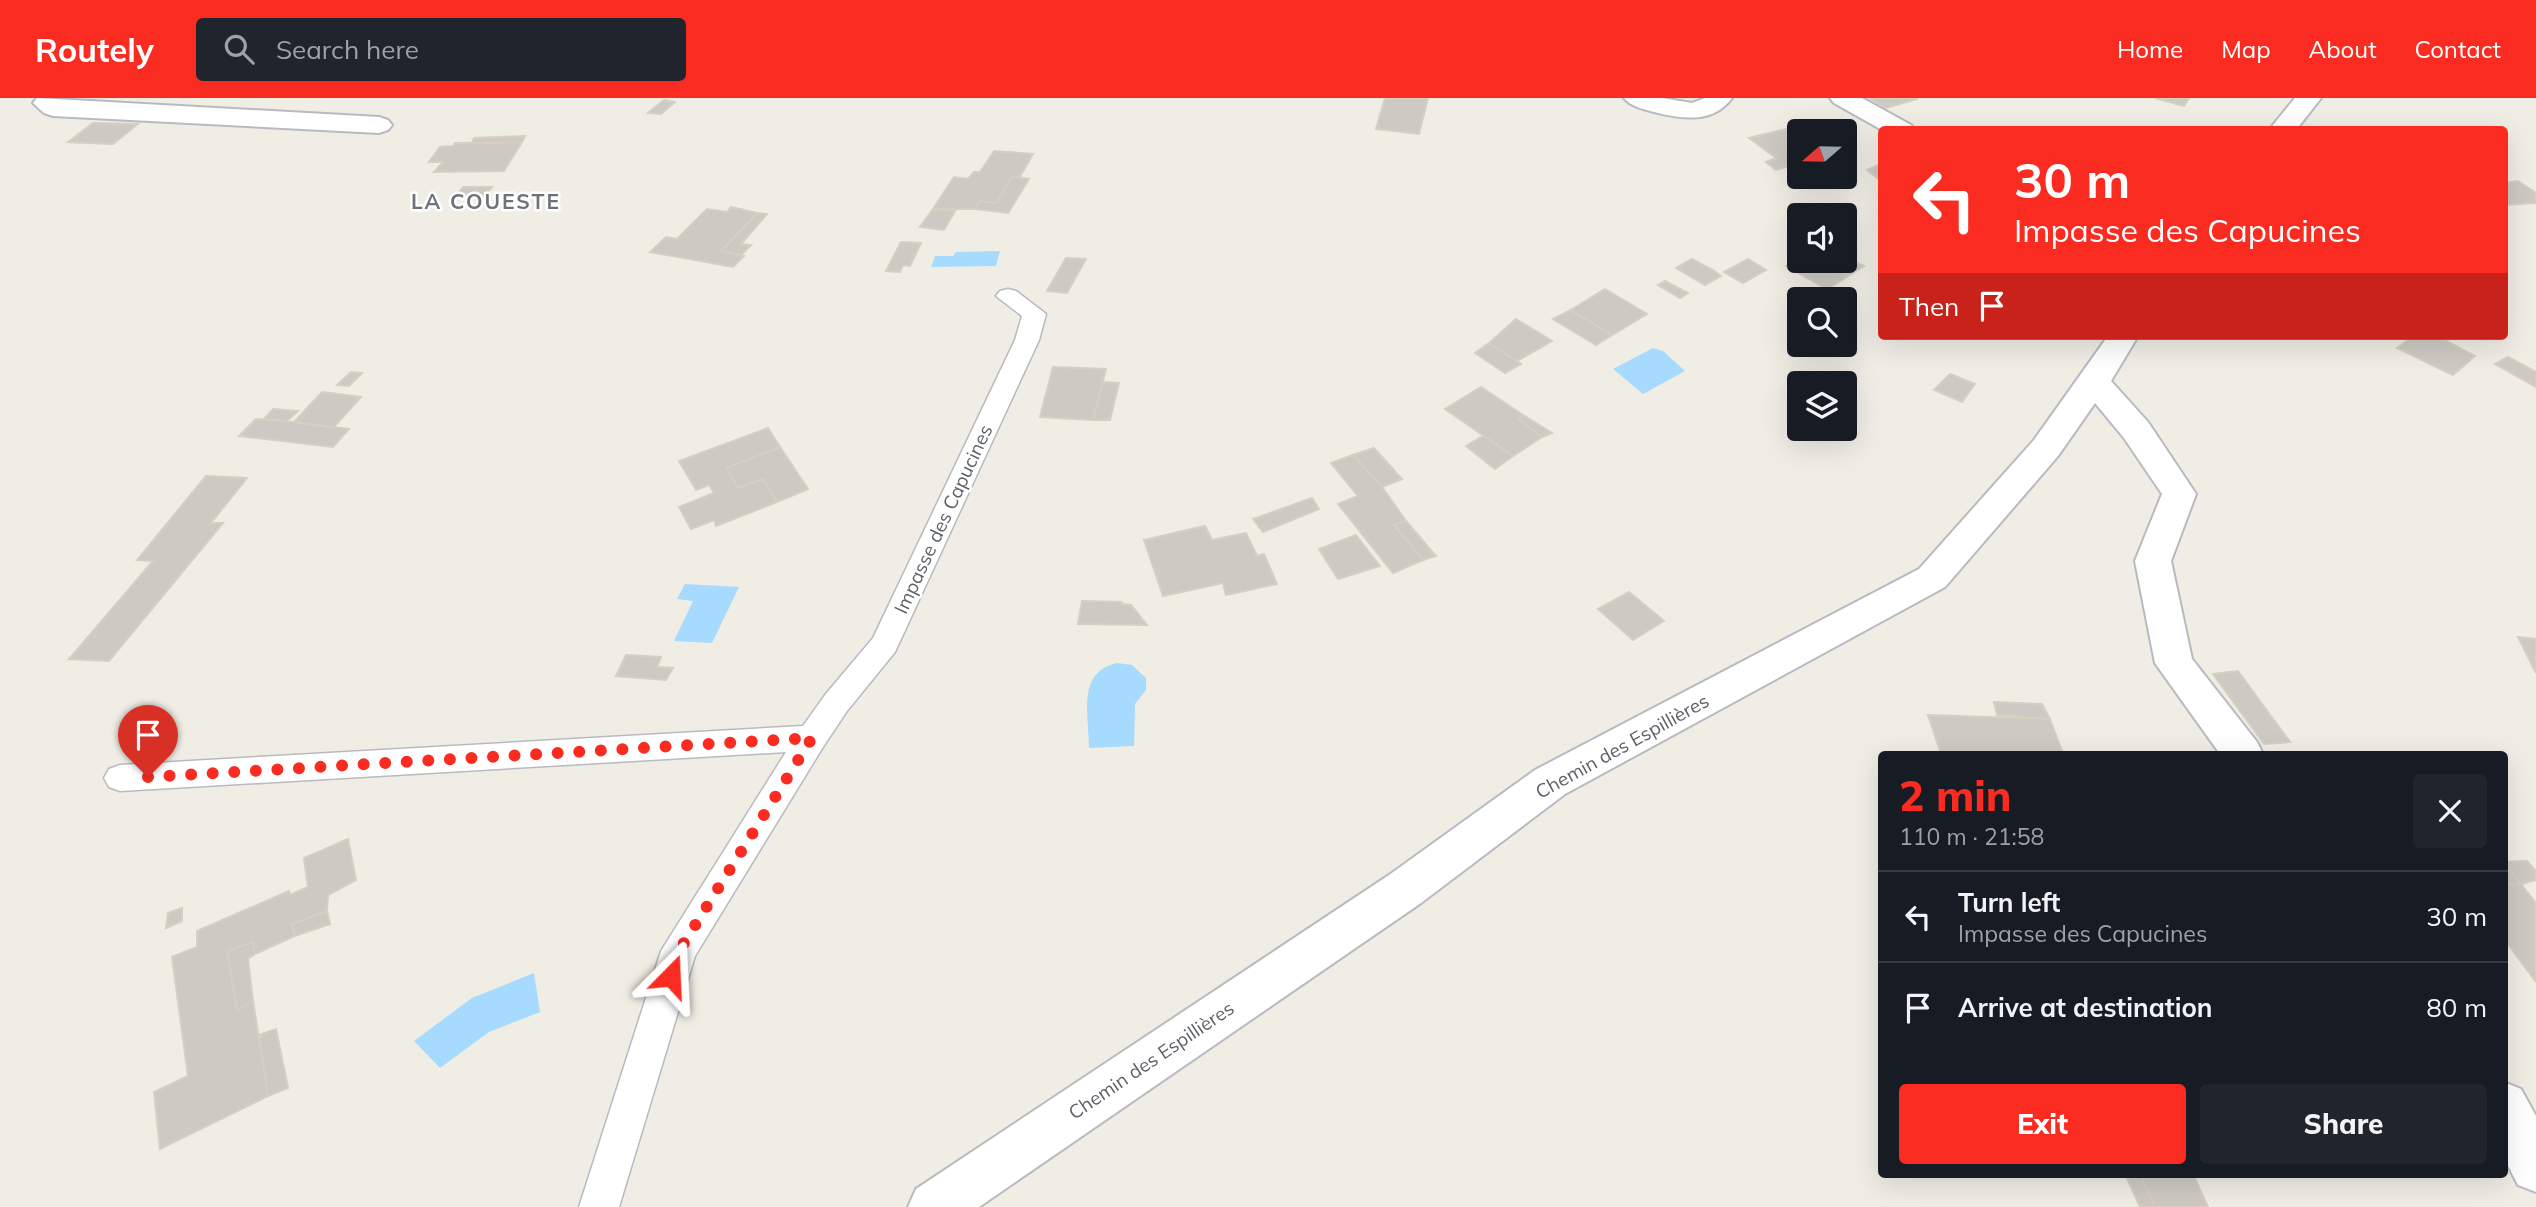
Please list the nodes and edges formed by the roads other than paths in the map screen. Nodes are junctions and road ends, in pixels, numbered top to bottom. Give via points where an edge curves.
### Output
1 (51, 98) edge
2 (1637, 98) edge
3 (1719, 98) edge
4 (1843, 98) edge
5 (2308, 98) edge
6 (379, 125) dead end
7 (1895, 126) edge
8 (2285, 126) edge
9 (1008, 296) dead end
10 (2120, 340) edge
11 (2094, 382) junction
12 (812, 738) junction
13 (2241, 751) edge
14 (120, 778) dead end
15 (2508, 1114) edge
16 (2536, 1167) edge
17 (599, 1207) edge
18 (934, 1207) edge

1 - 6 street via 46,103 53,108
2 - 3 street via 1699,111
4 - 7 street
5 - 8 street
9 - 12 lane, Impasse des Capucines via 1034,314 1027,340 885,644
10 - 11 street, Chemin des Espillières
11 - 13 street via 2136,430 2179,494 2153,561 2174,663
11 - 18 street, Chemin des Espillières via 2046,448 1932,578 1550,782 1405,889
12 - 14 lane
12 - 17 lane, Impasse des Capucines via 679,951
15 - 16 street

